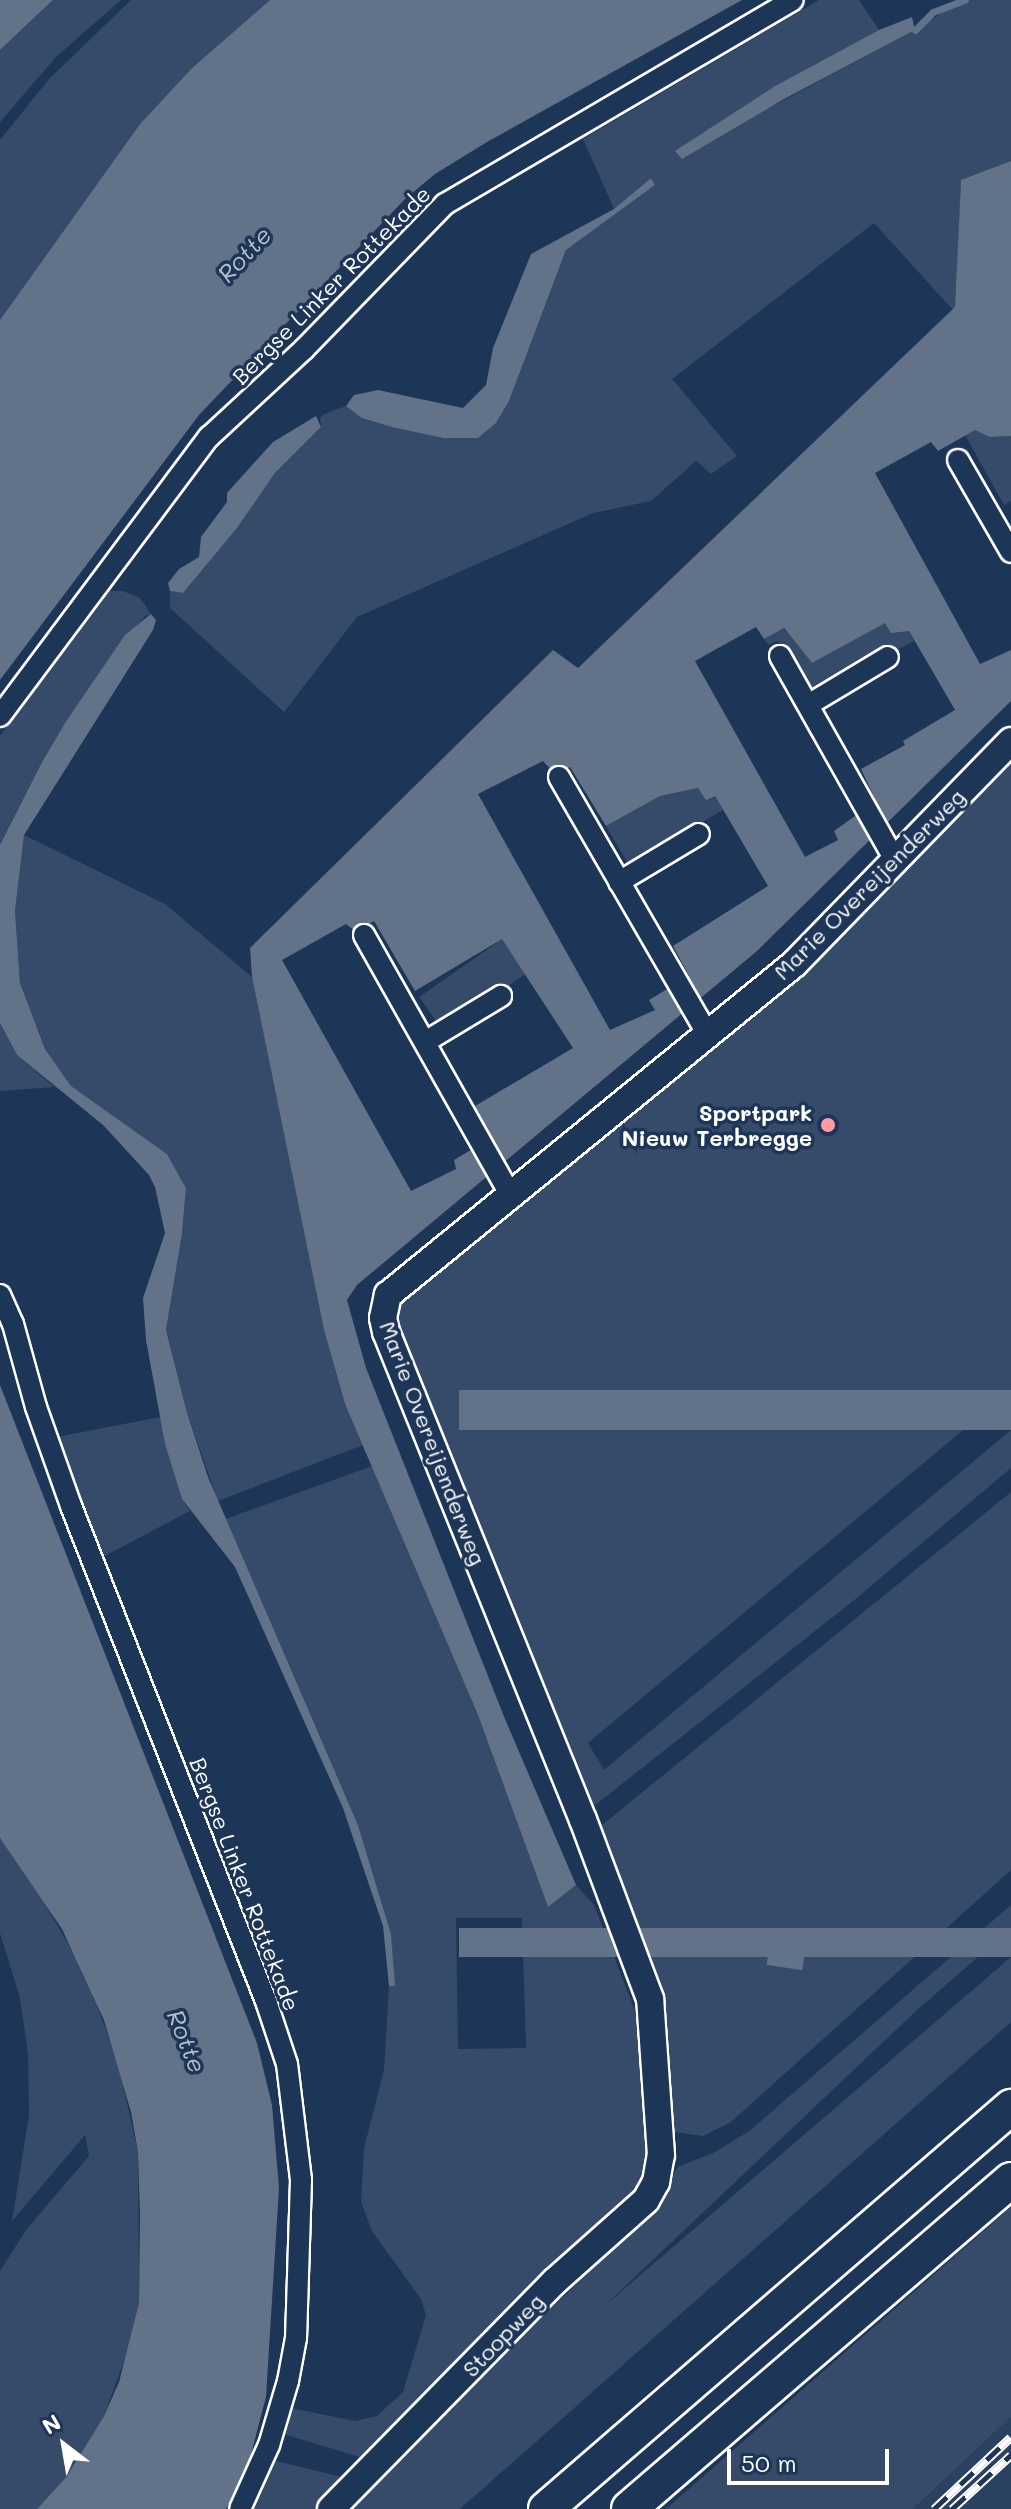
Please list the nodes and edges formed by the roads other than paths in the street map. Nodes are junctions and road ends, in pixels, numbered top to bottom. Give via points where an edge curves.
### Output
1 (793, 0) edge
2 (958, 460) dead end
3 (1011, 508) edge
4 (992, 519) junction
5 (1011, 552) edge
6 (780, 656) dead end
7 (888, 657) dead end
8 (808, 705) junction
9 (0, 716) edge
10 (1011, 741) edge
11 (559, 777) dead end
12 (699, 834) dead end
13 (895, 860) junction
14 (619, 882) junction
15 (364, 935) dead end
16 (501, 996) dead end
17 (702, 1025) junction
18 (425, 1042) junction
19 (505, 1184) junction
20 (0, 1295) edge
21 (1011, 2107) edge
22 (661, 2155) joint
23 (1011, 2180) edge
24 (240, 2509) edge
25 (331, 2509) edge
26 (546, 2509) edge
27 (629, 2509) edge

1 - 9 street, Bergse Linker Rottekade via 445,204 304,349 209,437
2 - 4 street
3 - 4 street
4 - 5 street
6 - 8 street
7 - 8 street
8 - 13 street
10 - 13 street, Marie Overeijenderweg
11 - 14 street
12 - 14 street
13 - 17 street, Marie Overeijenderweg via 794,964
14 - 17 street
15 - 18 street
16 - 18 street
17 - 19 street, Marie Overeijenderweg
18 - 19 street
19 - 22 street, Marie Overeijenderweg via 388,1295 383,1318 650,1999
20 - 24 street, Bergse Linker Rottekade via 71,1506 287,2064 301,2180 296,2338 269,2445
21 - 26 highway
22 - 25 street, Stoopweg via 646,2200 554,2282
23 - 27 highway

